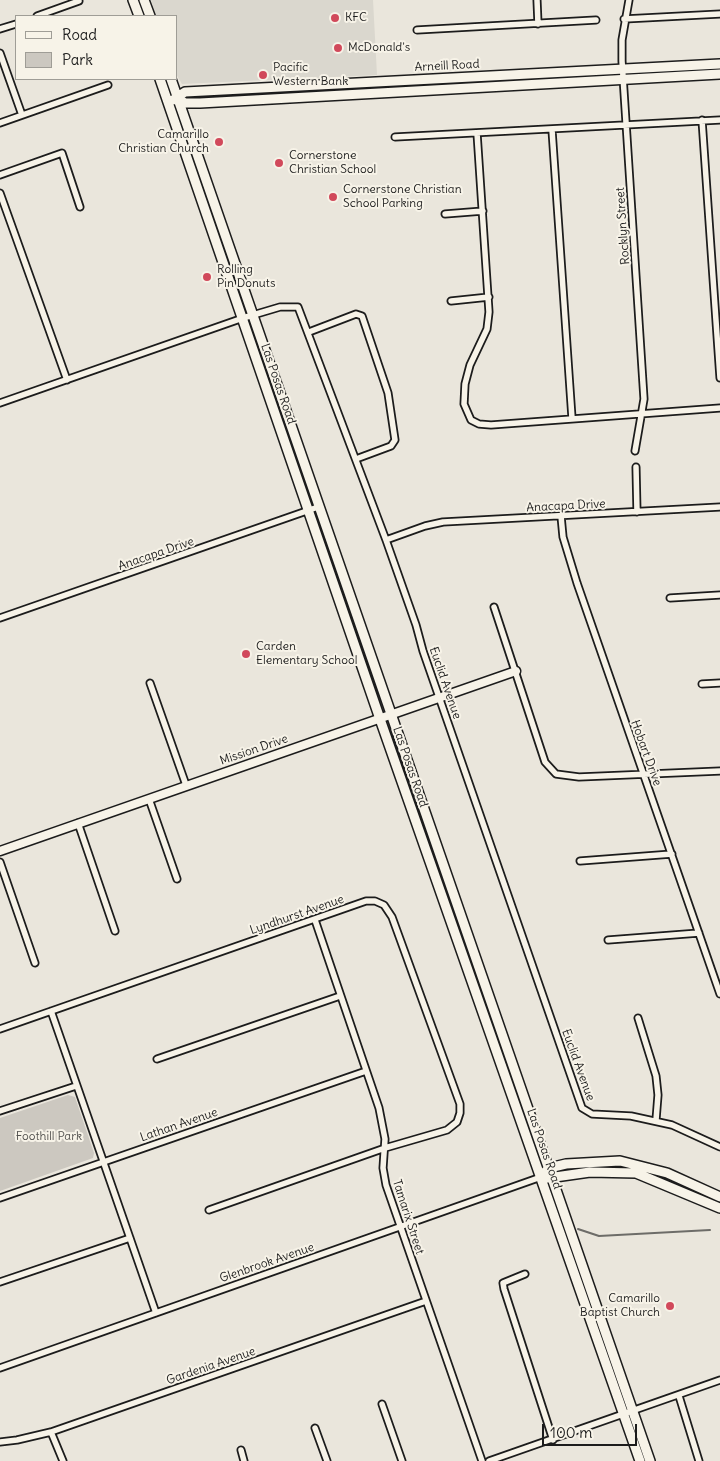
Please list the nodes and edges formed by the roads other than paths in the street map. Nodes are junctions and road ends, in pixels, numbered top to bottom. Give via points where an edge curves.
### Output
1 (133, 0) edge
2 (144, 0) edge
3 (537, 0) edge
4 (629, 0) edge
5 (79, 1) dead end
6 (720, 14) edge
7 (40, 15) edge
8 (139, 15) edge
9 (150, 15) edge
10 (624, 19) junction
11 (596, 20) dead end
12 (15, 24) edge
13 (538, 24) junction
14 (0, 29) edge
15 (417, 30) dead end
16 (0, 53) edge
17 (720, 64) edge
18 (623, 74) junction
19 (720, 74) edge
20 (160, 80) edge
21 (171, 80) edge
22 (108, 85) dead end
23 (178, 99) junction
24 (168, 101) junction
25 (22, 115) junction
26 (702, 120) junction
27 (720, 120) edge
28 (0, 123) edge
29 (627, 124) junction
30 (552, 130) junction
31 (477, 133) junction
32 (395, 137) dead end
33 (0, 175) edge
34 (0, 193) edge
35 (80, 207) dead end
36 (483, 211) junction
37 (445, 214) dead end
38 (489, 297) junction
39 (451, 301) dead end
40 (252, 315) junction
41 (243, 318) junction
42 (309, 332) junction
43 (720, 378) edge
44 (67, 380) junction
45 (0, 403) edge
46 (720, 408) edge
47 (643, 413) junction
48 (572, 418) junction
49 (635, 451) dead end
50 (356, 459) junction
51 (636, 467) dead end
52 (318, 507) junction
53 (720, 507) edge
54 (309, 511) junction
55 (637, 512) junction
56 (561, 516) junction
57 (386, 540) junction
58 (720, 594) edge
59 (670, 598) dead end
60 (494, 607) dead end
61 (0, 618) edge
62 (516, 672) junction
63 (150, 683) dead end
64 (720, 683) edge
65 (702, 684) dead end
66 (439, 697) junction
67 (390, 715) junction
68 (380, 719) junction
69 (720, 770) edge
70 (643, 775) junction
71 (186, 785) junction
72 (149, 799) junction
73 (78, 823) junction
74 (0, 851) edge
75 (672, 854) junction
76 (580, 861) dead end
77 (0, 862) edge
78 (177, 879) dead end
79 (315, 920) junction
80 (115, 931) dead end
81 (699, 933) junction
82 (608, 940) dead end
83 (35, 963) dead end
84 (720, 994) edge
85 (340, 996) junction
86 (51, 1012) junction
87 (638, 1018) dead end
88 (0, 1029) edge
89 (157, 1059) dead end
90 (366, 1071) junction
91 (76, 1086) junction
92 (0, 1111) edge
93 (656, 1120) junction
94 (720, 1147) edge
95 (385, 1148) junction
96 (104, 1162) junction
97 (549, 1168) junction
98 (541, 1177) junction
99 (552, 1179) junction
100 (720, 1197) edge
101 (0, 1198) edge
102 (720, 1208) edge
103 (209, 1210) dead end
104 (400, 1228) junction
105 (130, 1238) junction
106 (525, 1274) dead end
107 (0, 1282) edge
108 (426, 1301) junction
109 (156, 1313) junction
110 (0, 1368) edge
111 (720, 1380) edge
112 (678, 1396) junction
113 (382, 1404) dead end
114 (628, 1413) junction
115 (315, 1428) dead end
116 (51, 1432) junction
117 (553, 1440) junction
118 (0, 1442) edge
119 (242, 1450) dead end
120 (63, 1461) edge
121 (244, 1461) edge
122 (327, 1461) edge
123 (402, 1461) edge
124 (482, 1461) edge
125 (489, 1461) edge
126 (640, 1461) edge
127 (650, 1461) edge
128 (699, 1461) edge

1 - 8 main road
2 - 9 main road
3 - 13 street
4 - 10 street, Rocklyn Street
5 - 7 street
6 - 10 street
10 - 18 street, Rocklyn Street
11 - 13 street
12 - 14 street
13 - 15 street
16 - 25 street
17 - 18 main road, Arneill Road
18 - 19 main road, Arneill Road
18 - 23 main road, Arneill Road via 200,103 185,103
18 - 29 street, Rocklyn Street
20 - 24 main road, Las Posas Road
21 - 23 main road, Las Posas Road
22 - 25 street
23 - 24 main road, Arneill Road
23 - 40 main road, Las Posas Road
24 - 41 main road, Las Posas Road
25 - 28 street
26 - 27 street
26 - 29 street
26 - 43 street
29 - 30 street
29 - 47 street, Rocklyn Street
30 - 31 street
30 - 48 street
31 - 32 street
31 - 36 street
33 - 35 street via 62,153
34 - 44 street
36 - 37 street
36 - 38 street
38 - 39 street
38 - 48 street via 487,329 465,384 464,404 471,420 490,425
40 - 41 street
40 - 42 street, Euclid Avenue via 296,306 300,308
40 - 52 main road, Las Posas Road
41 - 44 street
41 - 54 main road, Las Posas Road
42 - 50 street, Euclid Avenue
42 - 50 street via 356,314 362,316 388,393 395,440 391,446
44 - 45 street
46 - 47 street
47 - 48 street
47 - 49 street, Rocklyn Street
50 - 57 street, Euclid Avenue
51 - 55 street
52 - 54 street, Anacapa Drive
52 - 67 main road, Las Posas Road
53 - 55 street, Anacapa Drive
54 - 61 street, Anacapa Drive
54 - 68 main road, Las Posas Road
55 - 56 street, Anacapa Drive
56 - 57 street, Anacapa Drive via 443,522
56 - 70 street, Hobart Drive via 567,553
57 - 66 street, Euclid Avenue
58 - 59 street
60 - 62 street
62 - 66 street, Mission Drive
62 - 70 street via 545,762 556,774 579,777
63 - 71 street
64 - 65 street
66 - 67 street, Mission Drive
66 - 93 street, Euclid Avenue via 576,1094 585,1110 592,1114
67 - 68 street, Mission Drive
67 - 97 main road, Las Posas Road
68 - 71 street, Mission Drive
68 - 98 main road, Las Posas Road
69 - 70 street
70 - 75 street, Hobart Drive
71 - 72 street, Mission Drive
72 - 73 street, Mission Drive
72 - 78 street
73 - 74 street, Mission Drive
73 - 80 street
75 - 76 street
75 - 81 street, Hobart Drive
77 - 83 street
79 - 85 street, Tamarix Street
79 - 86 street, Lyndhurst Avenue
79 - 95 street, Lyndhurst Avenue via 366,901 379,902 387,908 460,1104 458,1120 447,1130
81 - 82 street
81 - 84 street, Hobart Drive
85 - 89 street
85 - 90 street, Tamarix Street
86 - 88 street, Lyndhurst Avenue
86 - 91 street
87 - 93 street via 656,1076
90 - 95 street, Tamarix Street via 379,1108
90 - 96 street, Lathan Avenue
91 - 92 street
91 - 96 street
93 - 94 street via 687,1130
95 - 103 street
95 - 104 street, Tamarix Street via 383,1173
96 - 101 street, Lathan Avenue
96 - 105 street
97 - 98 main road
97 - 99 main road, Las Posas Road
97 - 100 main road via 620,1161 667,1173
98 - 99 main road
98 - 104 street, Glenbrook Avenue
98 - 114 main road, Las Posas Road
99 - 102 main road via 590,1172 636,1173
99 - 114 main road, Las Posas Road
104 - 108 street, Tamarix Street
104 - 109 street, Glenbrook Avenue
105 - 107 street
105 - 109 street
106 - 117 street via 503,1283
108 - 116 street, Gardenia Avenue
108 - 124 street, Tamarix Street
109 - 110 street, Glenbrook Avenue
111 - 112 street
112 - 114 street
112 - 128 street
113 - 123 street
114 - 117 street
114 - 126 main road, Las Posas Road
114 - 127 main road, Las Posas Road
115 - 122 street
116 - 118 street, Gardenia Avenue
116 - 120 street
117 - 125 street
119 - 121 street

